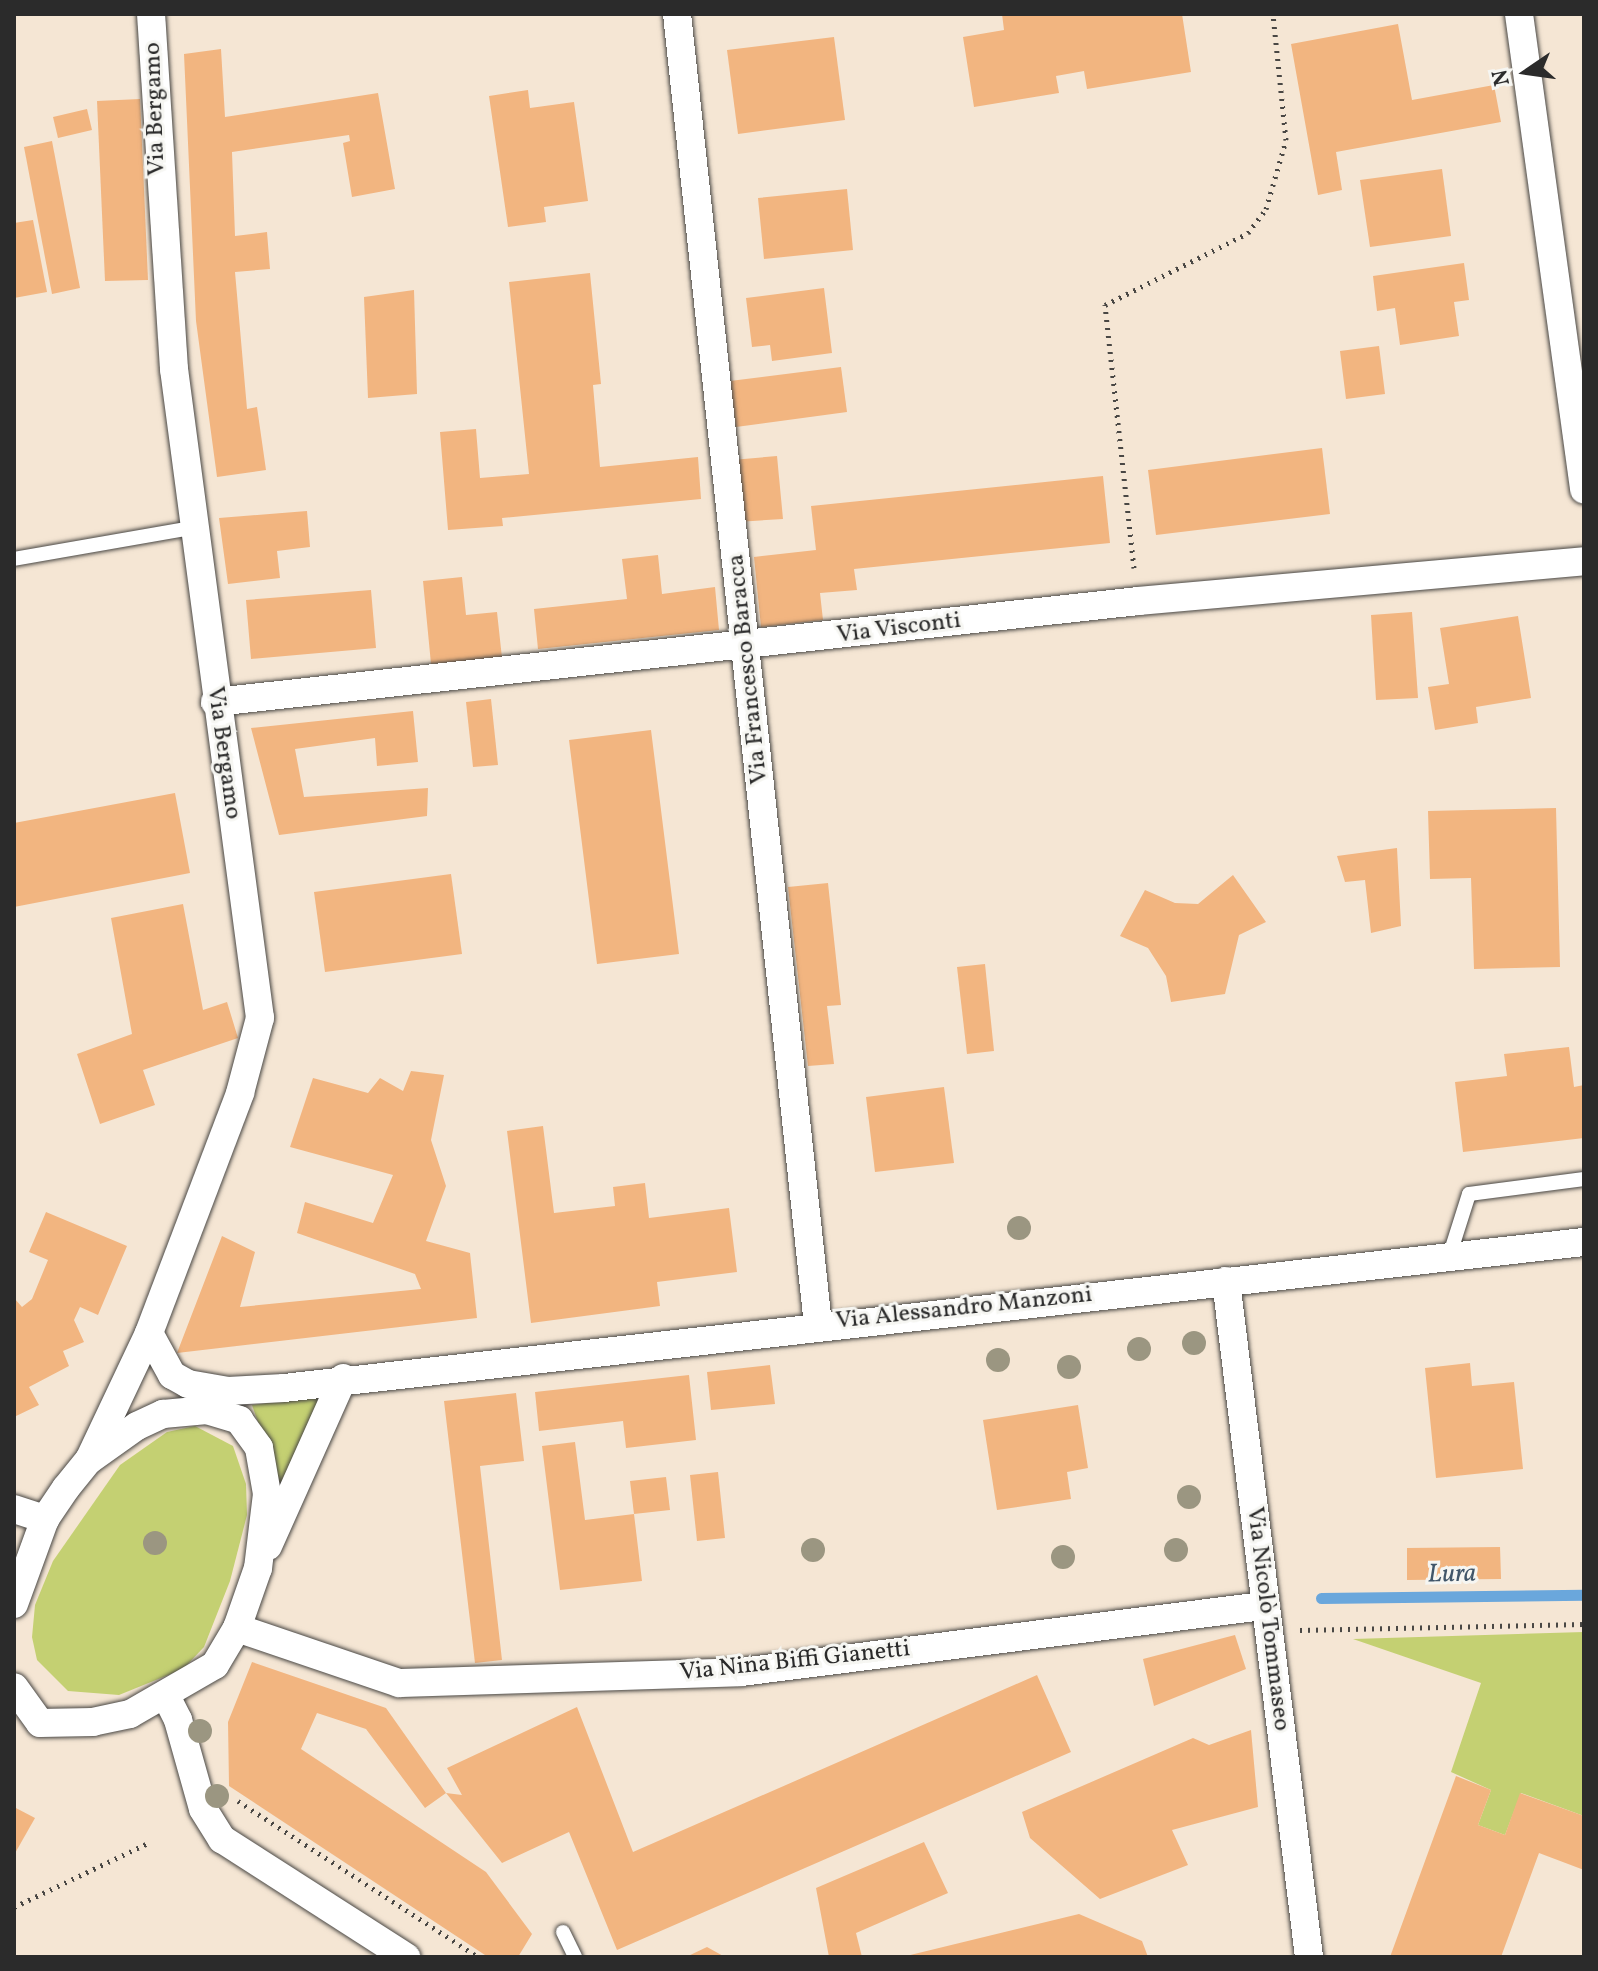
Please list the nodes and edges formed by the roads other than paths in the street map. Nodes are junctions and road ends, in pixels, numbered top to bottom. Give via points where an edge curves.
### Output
1 (151, 14) edge
2 (677, 14) edge
3 (1519, 14) edge
4 (1584, 490) edge
5 (192, 528) junction
6 (14, 559) edge
7 (1584, 561) edge
8 (746, 647) junction
9 (215, 702) junction
10 (1584, 1179) edge
11 (1584, 1242) edge
12 (1449, 1257) junction
13 (1226, 1281) junction
14 (818, 1325) junction
15 (149, 1333) junction
16 (343, 1378) junction
17 (89, 1460) junction
18 (14, 1509) edge
19 (45, 1519) junction
20 (22, 1563) edge
21 (258, 1568) junction
22 (14, 1604) edge
23 (1265, 1618) junction
24 (237, 1628) junction
25 (14, 1687) edge
26 (166, 1696) junction
27 (563, 1932) dead end
28 (406, 1957) edge
29 (575, 1957) edge
30 (1309, 1957) edge

1 - 5 street, Via Bergamo via 164,264
2 - 8 street, Via Francesco Baracca
3 - 4 street
5 - 6 lane
5 - 9 street, Via Bergamo
7 - 8 street, Via Visconti via 1138,601
8 - 9 street, Via Visconti
8 - 14 street, Via Francesco Baracca
9 - 15 street, Via Bergamo via 260,1018 240,1093
10 - 12 lane via 1469,1194
11 - 12 street, Via Alessandro Manzoni
12 - 13 street, Via Alessandro Manzoni
13 - 14 street, Via Alessandro Manzoni
13 - 23 street, Via Nicolò Tommaseo
14 - 16 street, Via Alessandro Manzoni
15 - 16 street, Via Alessandro Manzoni via 172,1375 188,1384 270,1389
15 - 17 street, Via Bergamo
16 - 21 street
17 - 19 street
17 - 21 street via 163,1414 207,1410 239,1420 259,1448 267,1494
18 - 19 street
19 - 20 street
20 - 22 street
21 - 24 street
23 - 24 street, Via Nina Biffi Gianetti via 741,1672 399,1683
23 - 30 street, Via Nicolò Tommaseo
24 - 26 street via 215,1665
25 - 26 street via 40,1723 130,1714
26 - 28 street via 203,1809 222,1839
27 - 29 lane

